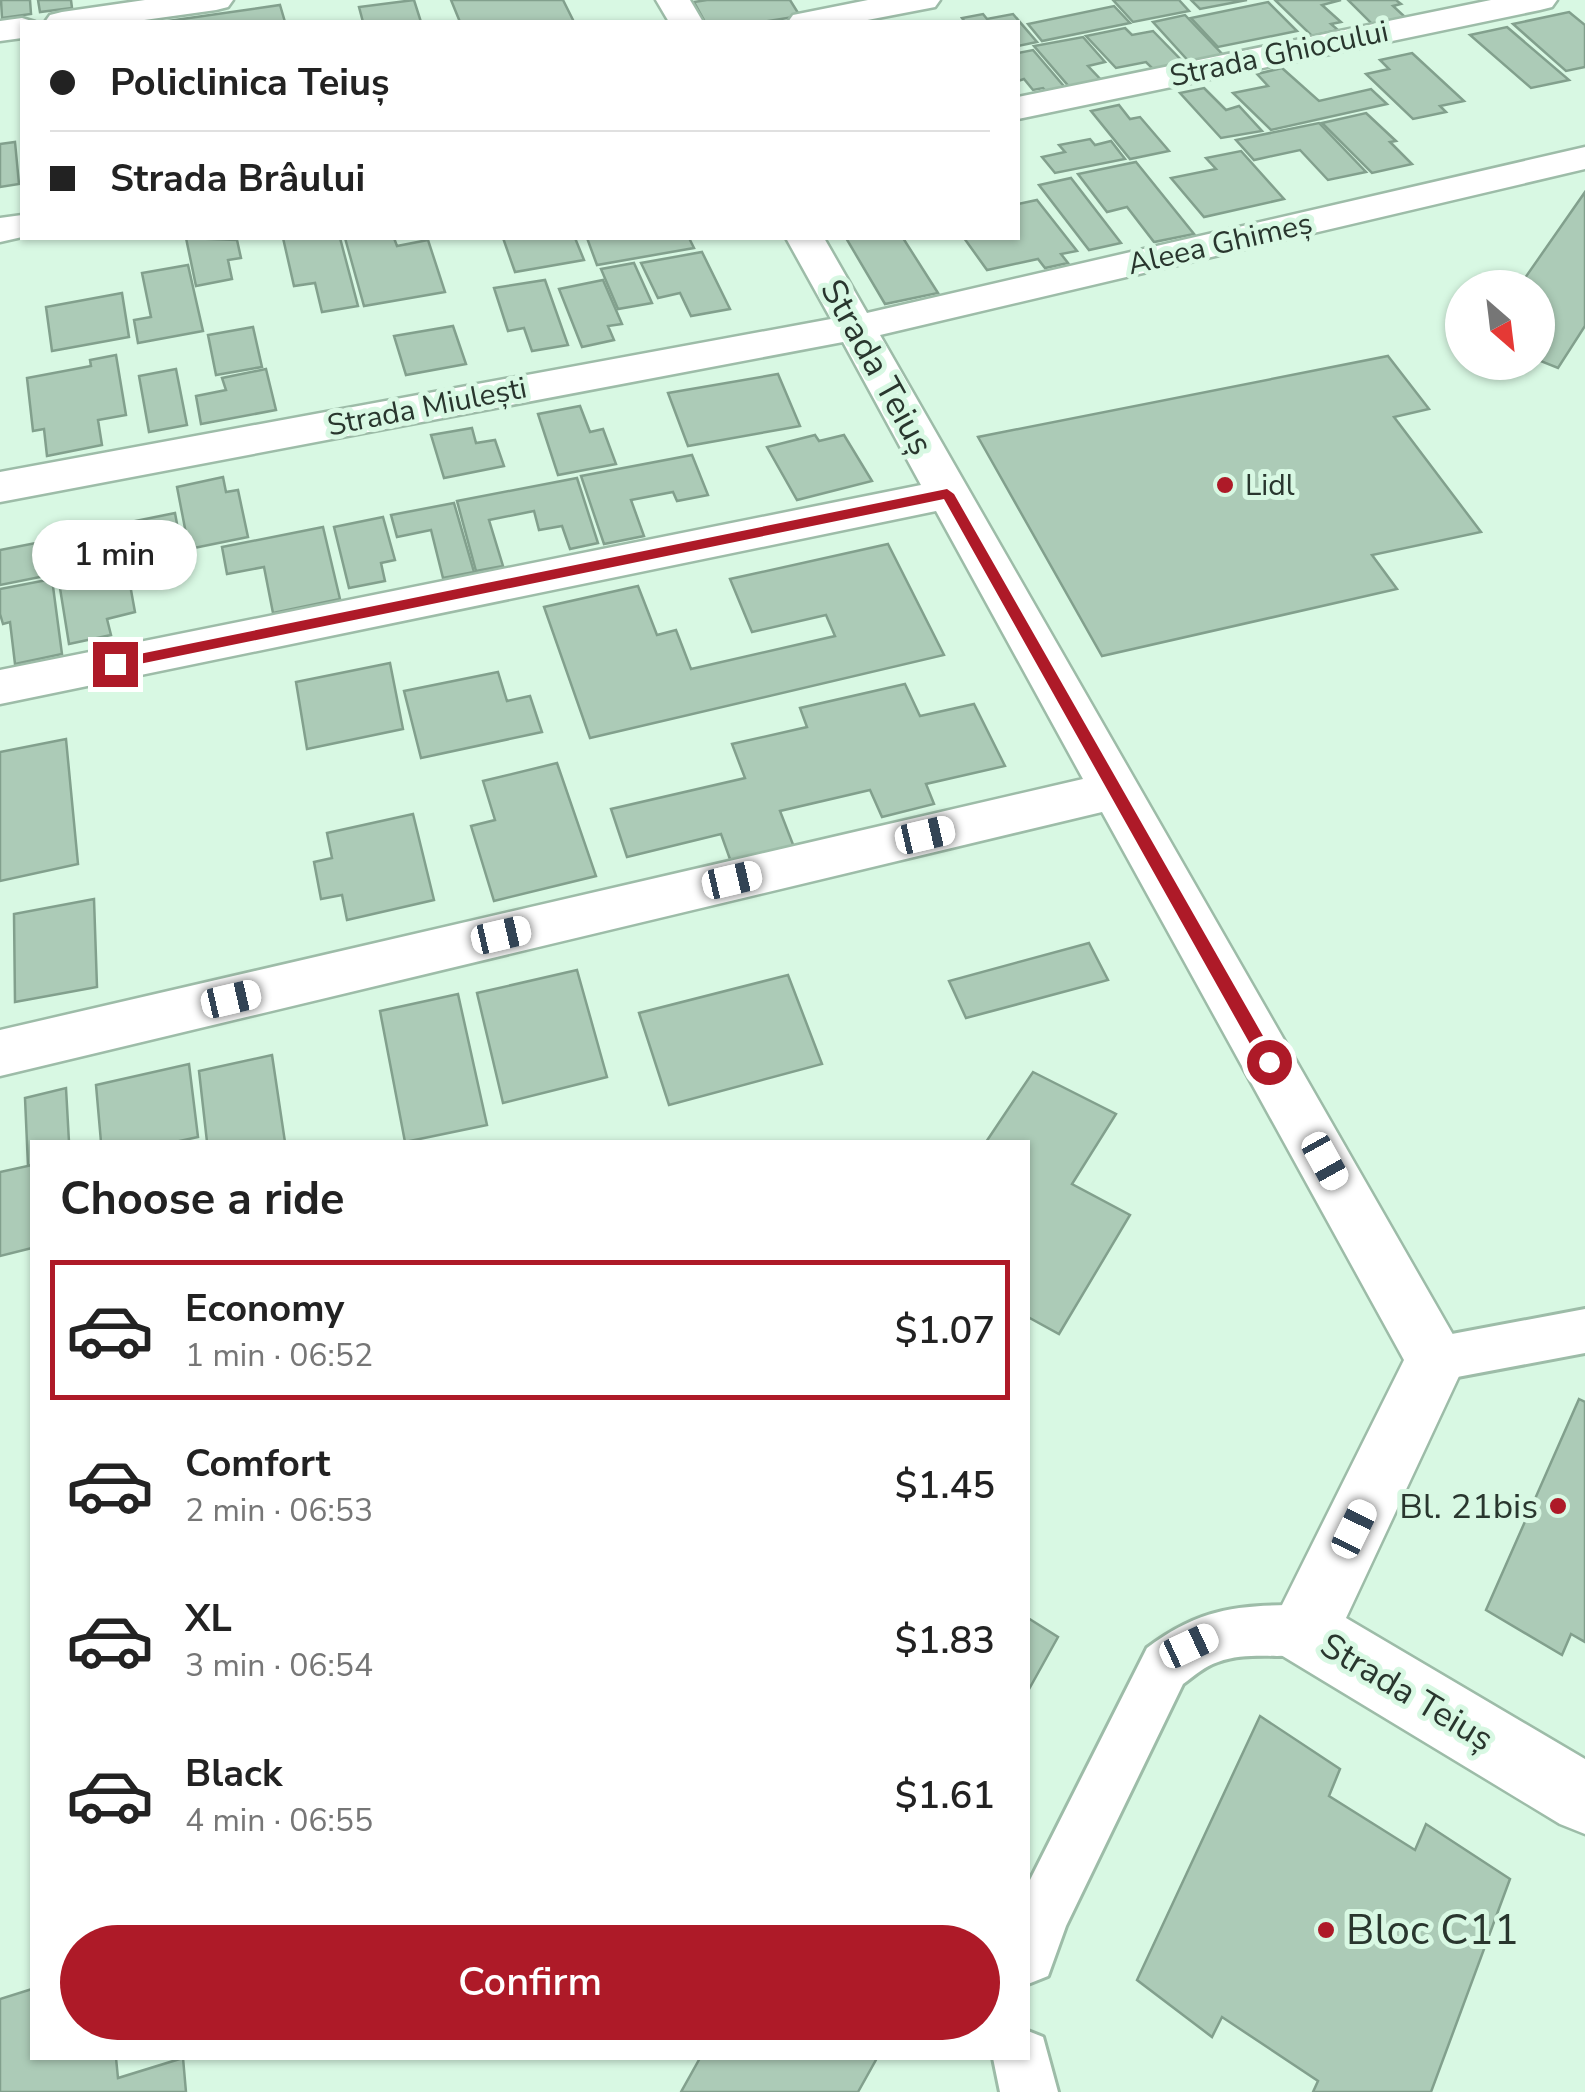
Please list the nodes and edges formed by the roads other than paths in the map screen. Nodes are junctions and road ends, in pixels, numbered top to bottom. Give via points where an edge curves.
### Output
1 (216, 0) edge
2 (923, 0) edge
3 (1540, 0) edge
4 (76, 20) edge
5 (817, 20) edge
6 (1020, 108) edge
7 (1585, 158) edge
8 (806, 240) edge
9 (854, 327) junction
10 (0, 486) edge
11 (947, 494) junction
12 (0, 687) edge
13 (1116, 790) junction
14 (0, 1054) edge
15 (1585, 1332) edge
16 (1436, 1359) junction
17 (1305, 1631) junction
18 (1585, 1799) edge
19 (1030, 1950) edge
20 (1022, 2060) edge
21 (1028, 2092) edge

1 - 4 street
2 - 5 street
3 - 6 street, Strada Ghiocului
7 - 9 street, Aleea Ghimeș
8 - 9 street, Strada Teiuș
9 - 10 street, Strada Miulești
9 - 11 street, Strada Teiuș
11 - 12 street
11 - 13 street, Strada Teiuș
13 - 14 street
13 - 16 street, Strada Teiuș
15 - 16 lane
16 - 17 street, Strada Teiuș
17 - 18 street, Strada Teiuș
17 - 19 lane via 1218,1632 1165,1666
20 - 21 lane

